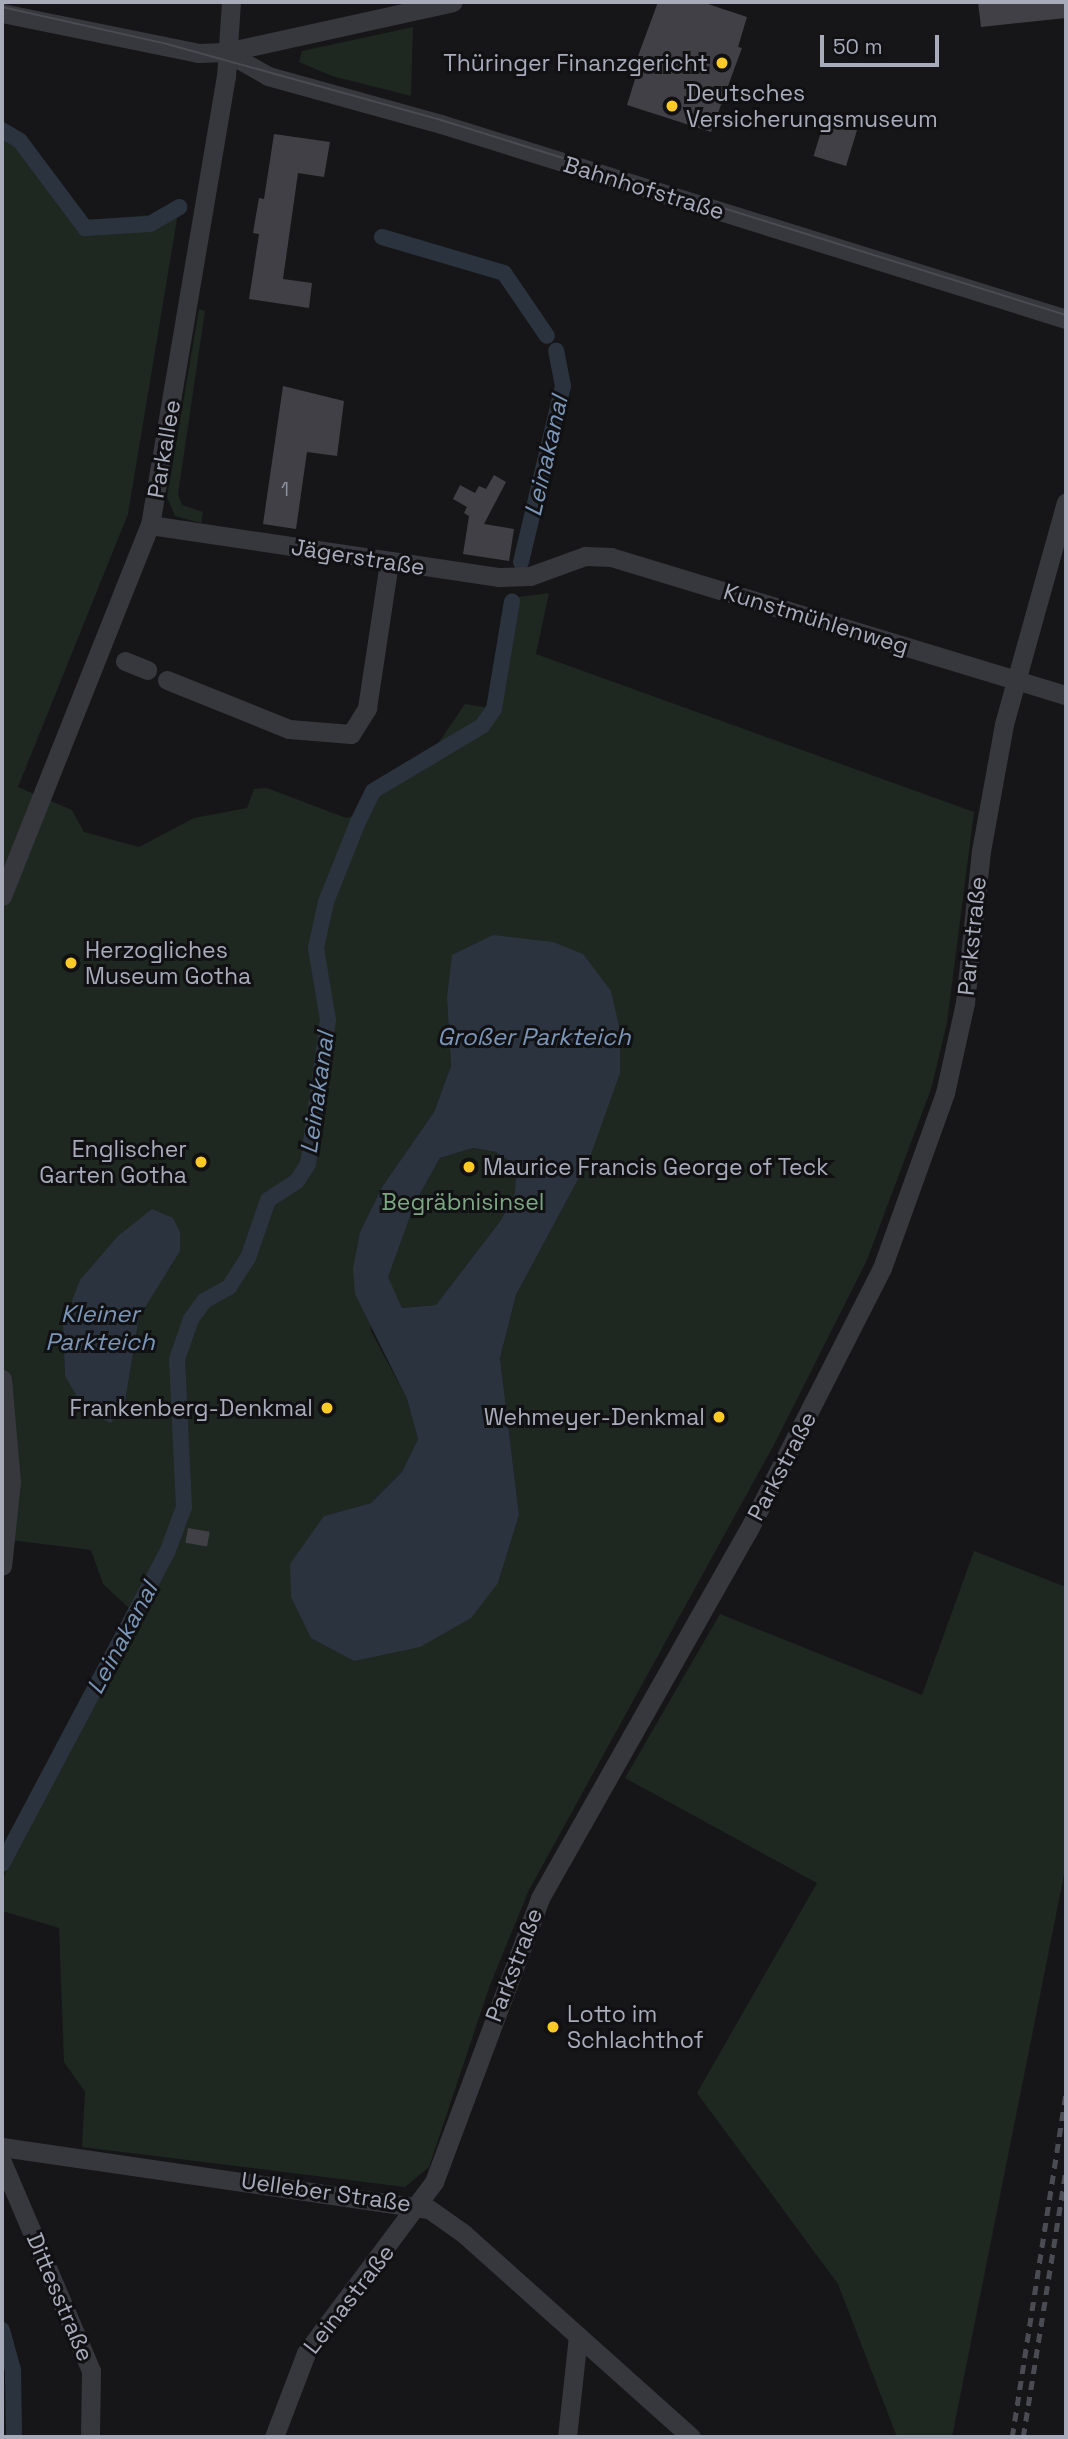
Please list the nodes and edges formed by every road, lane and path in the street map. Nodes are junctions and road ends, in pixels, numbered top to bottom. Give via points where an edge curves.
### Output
1 (231, 2) edge
2 (453, 2) edge
3 (2, 13) edge
4 (226, 52) junction
5 (1066, 319) edge
6 (1066, 502) edge
7 (150, 525) junction
8 (564, 561) joint
9 (389, 562) junction
10 (125, 661) dead end
11 (146, 670) dead end
12 (167, 680) dead end
13 (1014, 681) junction
14 (1066, 695) edge
15 (2, 896) edge
16 (2, 1379) edge
17 (2, 1556) edge
18 (2, 2147) edge
19 (2, 2162) edge
20 (420, 2205) junction
21 (578, 2336) junction
22 (90, 2437) edge
23 (274, 2437) edge
24 (567, 2437) edge
25 (691, 2437) edge

1 - 4 street, Parkallee
2 - 4 street
3 - 4 street via 187,53
4 - 5 street, Bahnhofstraße via 268,76 441,124
4 - 7 street, Parkallee
6 - 13 street, Parkstraße
7 - 9 street, Jägerstraße
7 - 15 street, Parkallee via 26,826
8 - 9 street, Jägerstraße via 519,578
8 - 13 street, Kunstmühlenweg via 585,556 631,561
9 - 12 street via 368,708 351,734 289,729
10 - 11 street
13 - 14 street, Kunstmühlenweg
13 - 20 street, Parkstraße via 981,851 962,1016 945,1093 881,1268 748,1531 540,1898 443,2162
16 - 17 street via 11,1481
18 - 20 street, Uelleber Straße
19 - 22 street, Dittesstraße via 91,2371
20 - 21 street, Uelleber Straße via 454,2225
20 - 23 street, Leinastraße via 306,2353
21 - 24 street
21 - 25 street, Uelleber Straße

